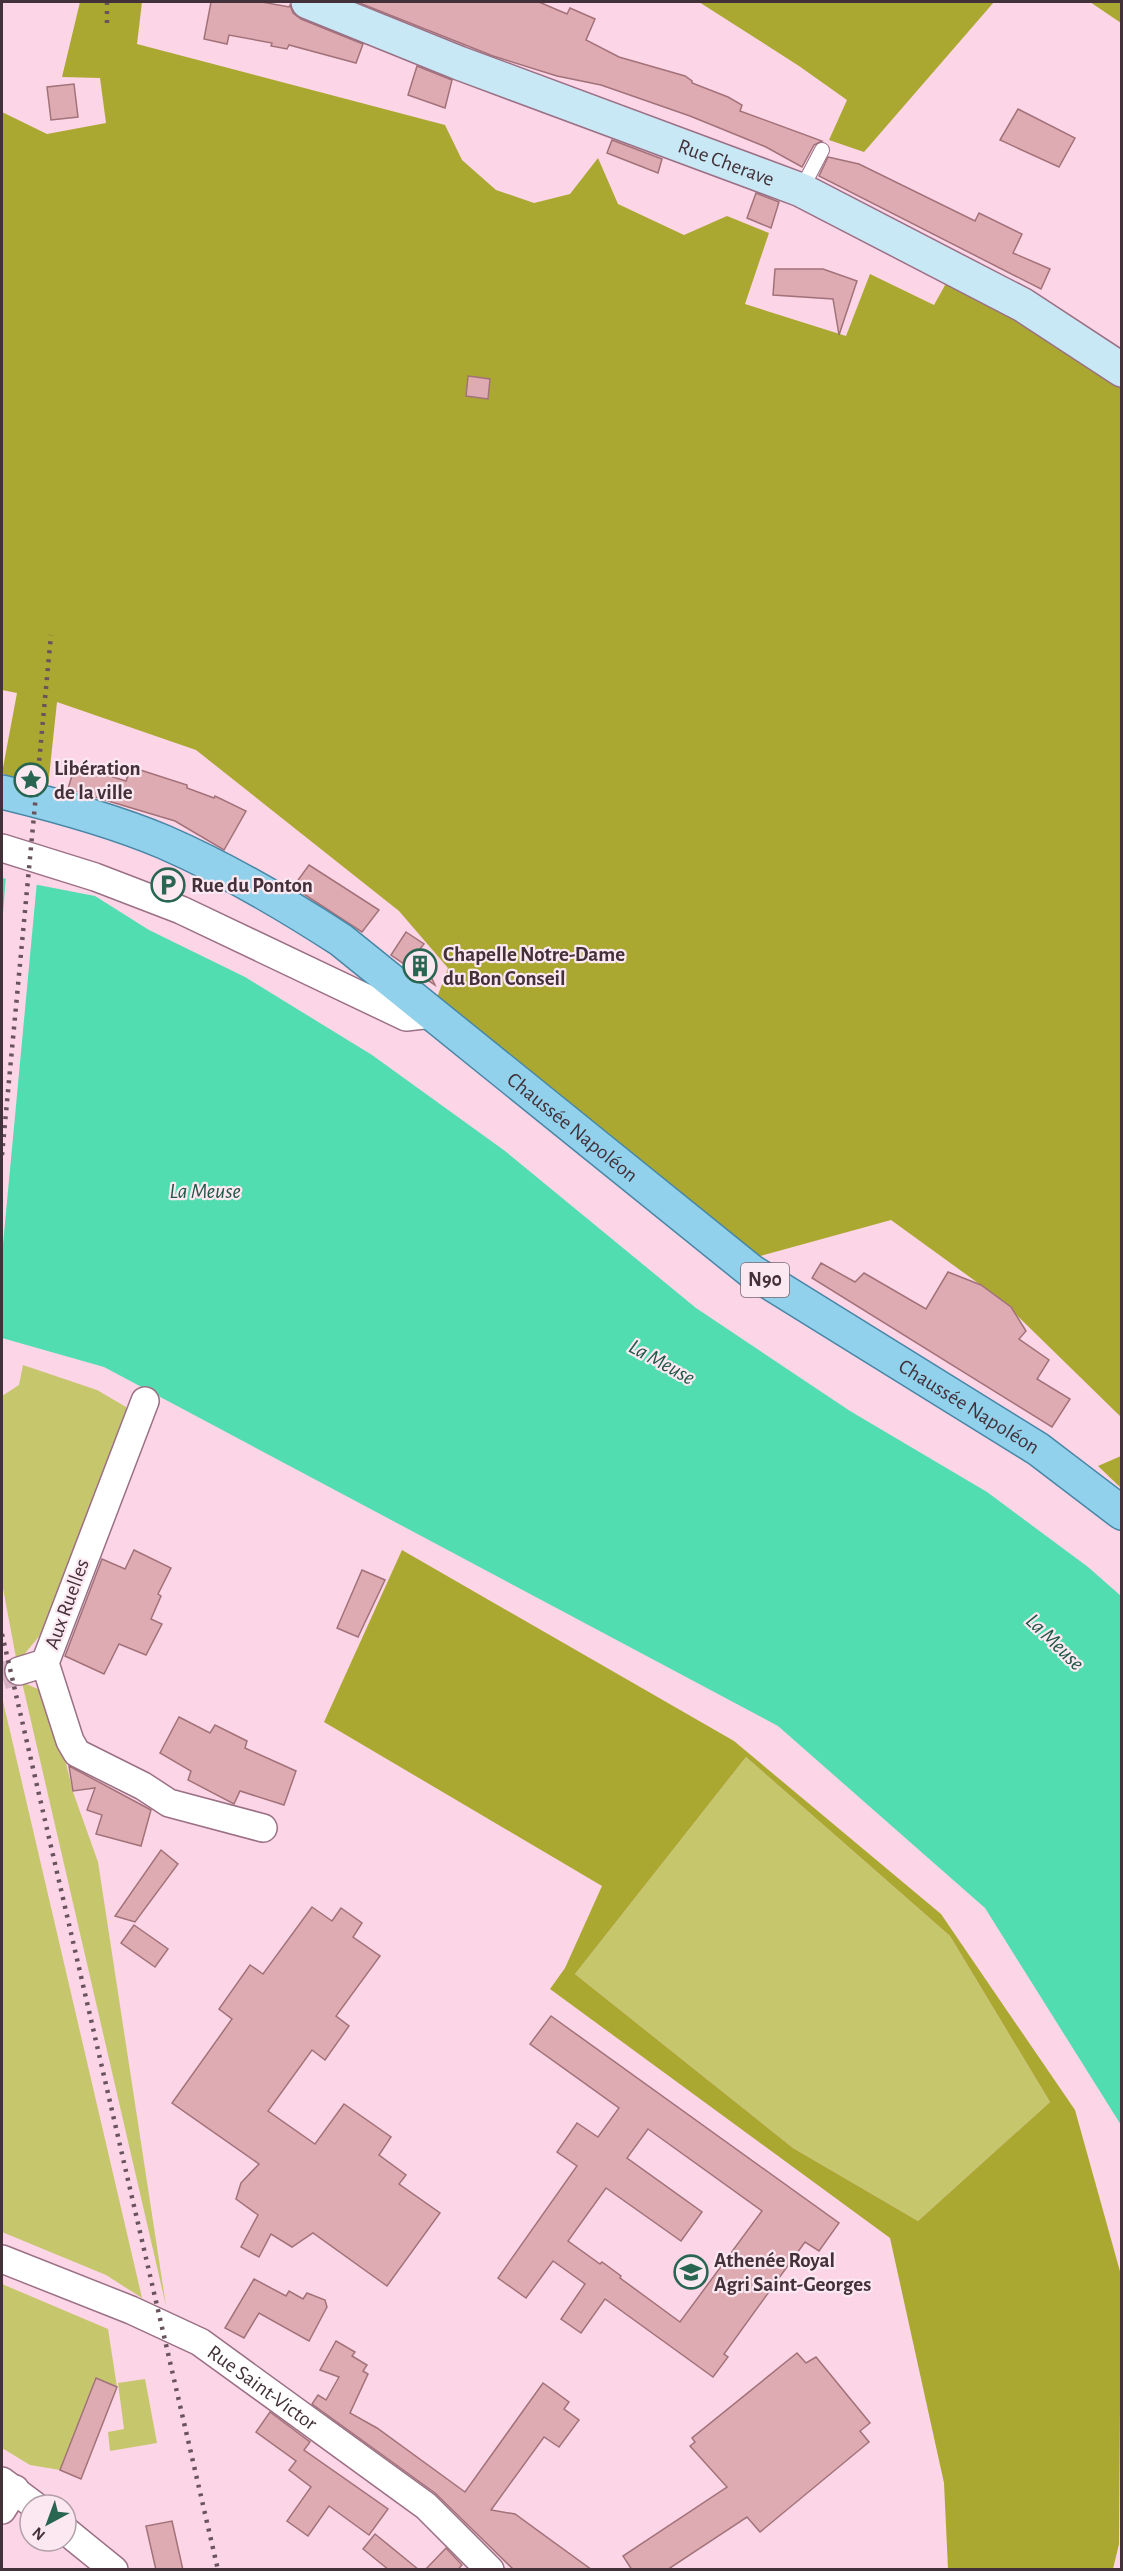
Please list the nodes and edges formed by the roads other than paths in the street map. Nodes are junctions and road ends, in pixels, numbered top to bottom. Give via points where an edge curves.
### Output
1 (308, 2) edge
2 (822, 150) dead end
3 (801, 190) junction
4 (1122, 370) edge
5 (2, 792) edge
6 (2, 848) edge
7 (432, 1014) junction
8 (145, 1401) dead end
9 (1122, 1513) edge
10 (45, 1663) junction
11 (19, 1671) tunnel mouth
12 (263, 1828) dead end
13 (2, 2259) edge
14 (78, 2541) edge
15 (114, 2570) edge
16 (490, 2570) edge

1 - 3 street, Rue Cherave via 459,63
2 - 3 lane
3 - 4 street, Rue Cherave via 1023,305
5 - 7 main road, Chaussée Napoléon / N90 via 48,803 163,842 253,886 341,940
6 - 7 street via 181,910 406,1017
7 - 9 main road, Chaussée Napoléon / N90 via 751,1271 1038,1449
8 - 10 street, Aux Ruelles
10 - 11 street
10 - 12 street, Aux Ruelles via 77,1753 169,1803
13 - 16 street, Rue Saint-Victor via 200,2342 426,2506
14 - 15 street

